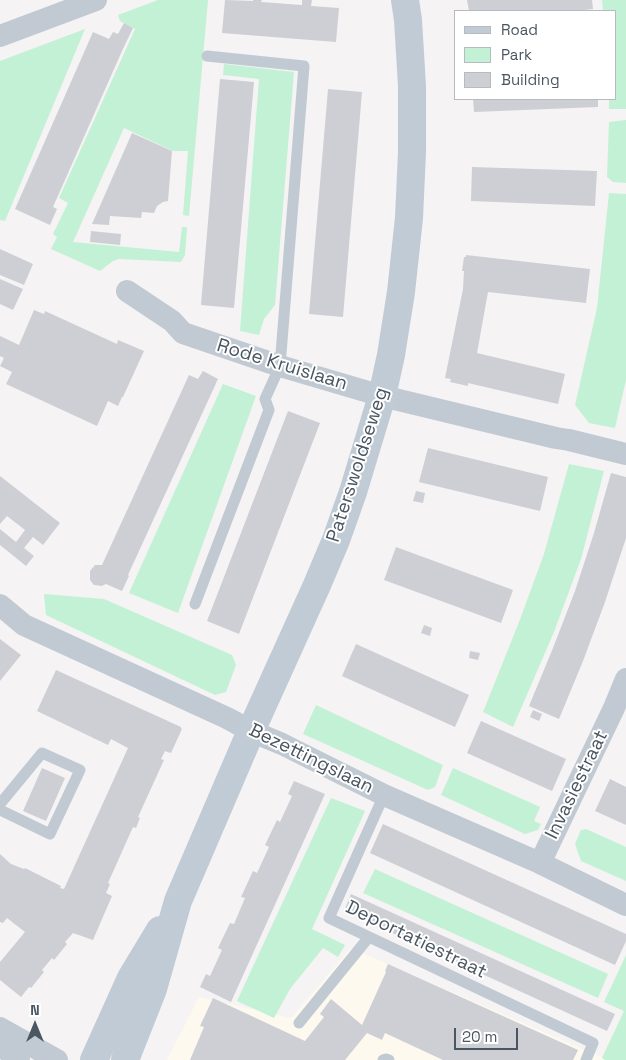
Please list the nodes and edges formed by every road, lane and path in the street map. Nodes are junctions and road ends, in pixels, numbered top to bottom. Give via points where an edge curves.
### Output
1 (96, 0) edge
2 (405, 0) edge
3 (0, 36) edge
4 (207, 56) dead end
5 (127, 291) dead end
6 (280, 366) junction
7 (382, 396) junction
8 (626, 454) edge
9 (195, 604) dead end
10 (0, 606) edge
11 (626, 679) edge
12 (251, 731) junction
13 (384, 795) junction
14 (0, 804) edge
15 (0, 810) edge
16 (540, 863) junction
17 (178, 901) junction
18 (626, 905) edge
19 (369, 937) junction
20 (299, 1023) dead end
21 (0, 1028) edge
22 (0, 1045) edge
23 (19, 1060) edge
24 (57, 1060) edge
25 (94, 1060) edge
26 (125, 1060) edge
27 (383, 1060) edge
28 (389, 1060) edge
29 (586, 1060) edge

1 - 3 street
2 - 7 main road, Paterswoldseweg via 412,86 409,218 401,292
4 - 6 lane via 304,66
5 - 6 street, Rode Kruislaan via 172,321 182,333
6 - 7 street, Rode Kruislaan
6 - 9 lane via 265,399 269,410
7 - 8 street, Rode Kruislaan
7 - 12 main road, Paterswoldseweg via 336,540
10 - 12 street, Bezettingslaan via 24,625
11 - 16 street, Invasiestraat
12 - 13 street, Bezettingslaan
12 - 17 main road, Paterswoldseweg
13 - 16 street, Bezettingslaan
13 - 19 lane, Deportatiestraat via 329,918
14 - 15 lane via 42,752 80,770 50,834
16 - 18 street, Bezettingslaan
17 - 25 main road, Paterswoldseweg via 131,978
17 - 26 main road, Paterswoldseweg via 153,989
19 - 20 lane
19 - 29 lane, Deportatiestraat via 593,1043
21 - 24 street
22 - 23 street
27 - 28 lane

